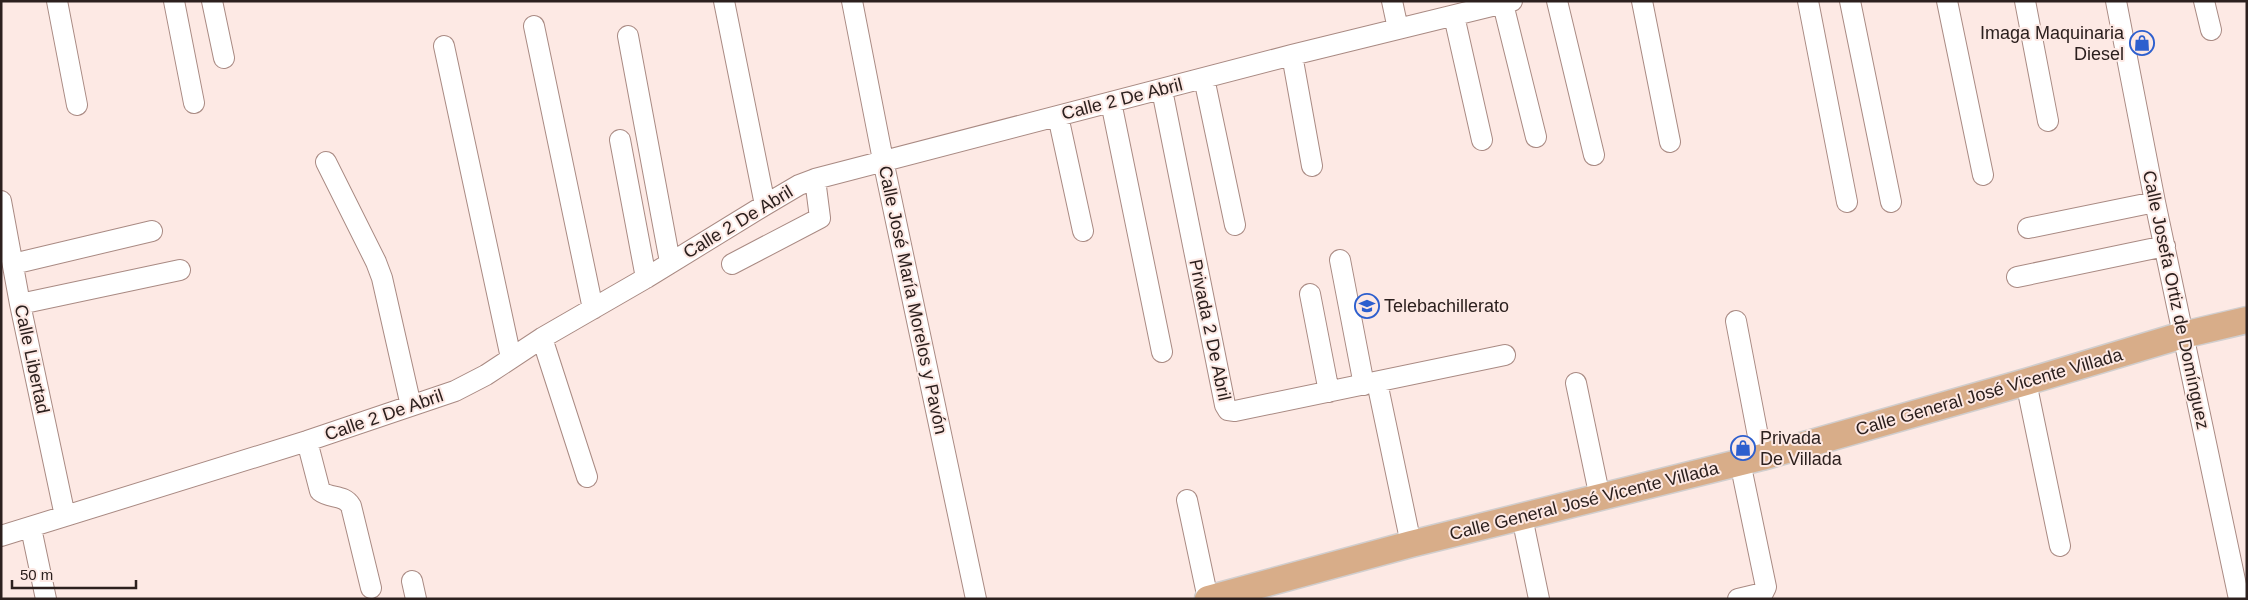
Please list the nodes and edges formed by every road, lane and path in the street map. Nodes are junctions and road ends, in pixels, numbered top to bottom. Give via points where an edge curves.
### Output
1 (57, 1) edge
2 (174, 1) edge
3 (212, 1) edge
4 (724, 1) edge
5 (852, 1) edge
6 (1392, 1) edge
7 (1557, 1) edge
8 (1642, 1) edge
9 (1808, 1) edge
10 (1850, 1) edge
11 (1947, 1) edge
12 (2025, 1) edge
13 (2116, 1) edge
14 (2204, 1) edge
15 (1507, 2) edge
16 (1454, 16) junction
17 (534, 26) dead end
18 (1398, 29) junction
19 (2211, 30) dead end
20 (628, 36) dead end
21 (444, 46) dead end
22 (1292, 55) junction
23 (224, 58) dead end
24 (1204, 78) junction
25 (1162, 90) junction
26 (1111, 102) junction
27 (194, 103) dead end
28 (77, 105) dead end
29 (1058, 116) junction
30 (2048, 121) dead end
31 (1536, 137) dead end
32 (620, 140) dead end
33 (1482, 140) dead end
34 (1670, 142) dead end
35 (1594, 155) dead end
36 (883, 160) junction
37 (326, 162) dead end
38 (1312, 166) dead end
39 (1983, 175) dead end
40 (815, 179) junction
41 (1, 201) edge
42 (1847, 202) dead end
43 (1892, 202) dead end
44 (2155, 202) junction
45 (765, 205) junction
46 (1234, 225) dead end
47 (2028, 228) dead end
48 (1083, 231) dead end
49 (152, 232) dead end
50 (2164, 246) junction
51 (1340, 260) dead end
52 (670, 262) junction
53 (12, 264) junction
54 (732, 264) dead end
55 (180, 270) dead end
56 (2017, 276) dead end
57 (646, 278) junction
58 (1310, 294) dead end
59 (20, 304) junction
60 (593, 310) junction
61 (2247, 320) edge
62 (1736, 321) dead end
63 (2183, 335) junction
64 (542, 338) junction
65 (1162, 352) dead end
66 (1505, 356) dead end
67 (511, 358) junction
68 (1576, 382) dead end
69 (2026, 382) junction
70 (1370, 384) junction
71 (1329, 392) junction
72 (411, 406) junction
73 (307, 441) junction
74 (1751, 459) junction
75 (587, 477) dead end
76 (1600, 498) junction
77 (1187, 500) dead end
78 (65, 516) junction
79 (1522, 517) junction
80 (31, 528) junction
81 (1, 536) edge
82 (1411, 544) junction
83 (2060, 546) dead end
84 (371, 588) dead end
85 (46, 599) edge
86 (976, 599) edge
87 (1208, 599) edge
88 (1539, 599) edge
89 (1738, 599) edge
90 (2238, 599) edge

1 - 28 street
2 - 27 street
3 - 23 street
4 - 45 street
5 - 36 street, Calle José María Morelos y Pavón
6 - 18 street
7 - 35 street
8 - 34 street
9 - 42 street
10 - 43 street
11 - 39 street
12 - 30 street
13 - 44 street, Calle Josefa Ortiz de Domínguez
14 - 19 street
15 - 16 street, Calle 2 De Abril
15 - 31 street
16 - 18 street, Calle 2 De Abril
16 - 33 street
17 - 60 street
18 - 22 street, Calle 2 De Abril
20 - 52 street
21 - 67 street
22 - 24 street, Calle 2 De Abril
22 - 38 street
24 - 25 street, Calle 2 De Abril
24 - 46 street
25 - 26 street, Calle 2 De Abril
25 - 71 street, Privada 2 De Abril via 1226,408 1235,411
26 - 29 street, Calle 2 De Abril
26 - 65 street
29 - 36 street, Calle 2 De Abril
29 - 48 street
32 - 57 street
36 - 40 street, Calle 2 De Abril
36 - 86 street, Calle José María Morelos y Pavón
37 - 72 street via 372,250 379,270
40 - 45 street, Calle 2 De Abril
40 - 54 street via 820,215 817,220
41 - 53 street, Calle Libertad
44 - 47 street
44 - 50 street, Calle Josefa Ortiz de Domínguez
45 - 52 street, Calle 2 De Abril
49 - 53 street
50 - 56 street
50 - 63 street, Calle Josefa Ortiz de Domínguez
51 - 70 street
52 - 57 street, Calle 2 De Abril
53 - 59 street, Calle Libertad
55 - 59 street
57 - 60 street, Calle 2 De Abril
58 - 71 street
59 - 78 street, Calle Libertad
60 - 64 street, Calle 2 De Abril
61 - 63 main road, Calle General José Vicente Villada
62 - 74 street
63 - 69 main road, Calle General José Vicente Villada
63 - 90 street, Calle Josefa Ortiz de Domínguez
64 - 67 street, Calle 2 De Abril
64 - 75 street
66 - 70 street, Privada 2 De Abril
67 - 72 street, Calle 2 De Abril via 455,391
68 - 76 street
69 - 74 main road, Calle General José Vicente Villada
69 - 83 street
70 - 71 street, Privada 2 De Abril
70 - 82 street
72 - 73 street, Calle 2 De Abril
73 - 78 street, Calle 2 De Abril
73 - 84 street via 320,491 344,498 350,506
74 - 76 main road, Calle General José Vicente Villada
74 - 89 street via 1766,587 1763,593
76 - 79 main road, Calle General José Vicente Villada
77 - 87 street
78 - 80 street, Calle 2 De Abril
79 - 82 main road, Calle General José Vicente Villada
79 - 88 street
80 - 81 street, Calle 2 De Abril
80 - 85 street
82 - 87 main road, Calle General José Vicente Villada

